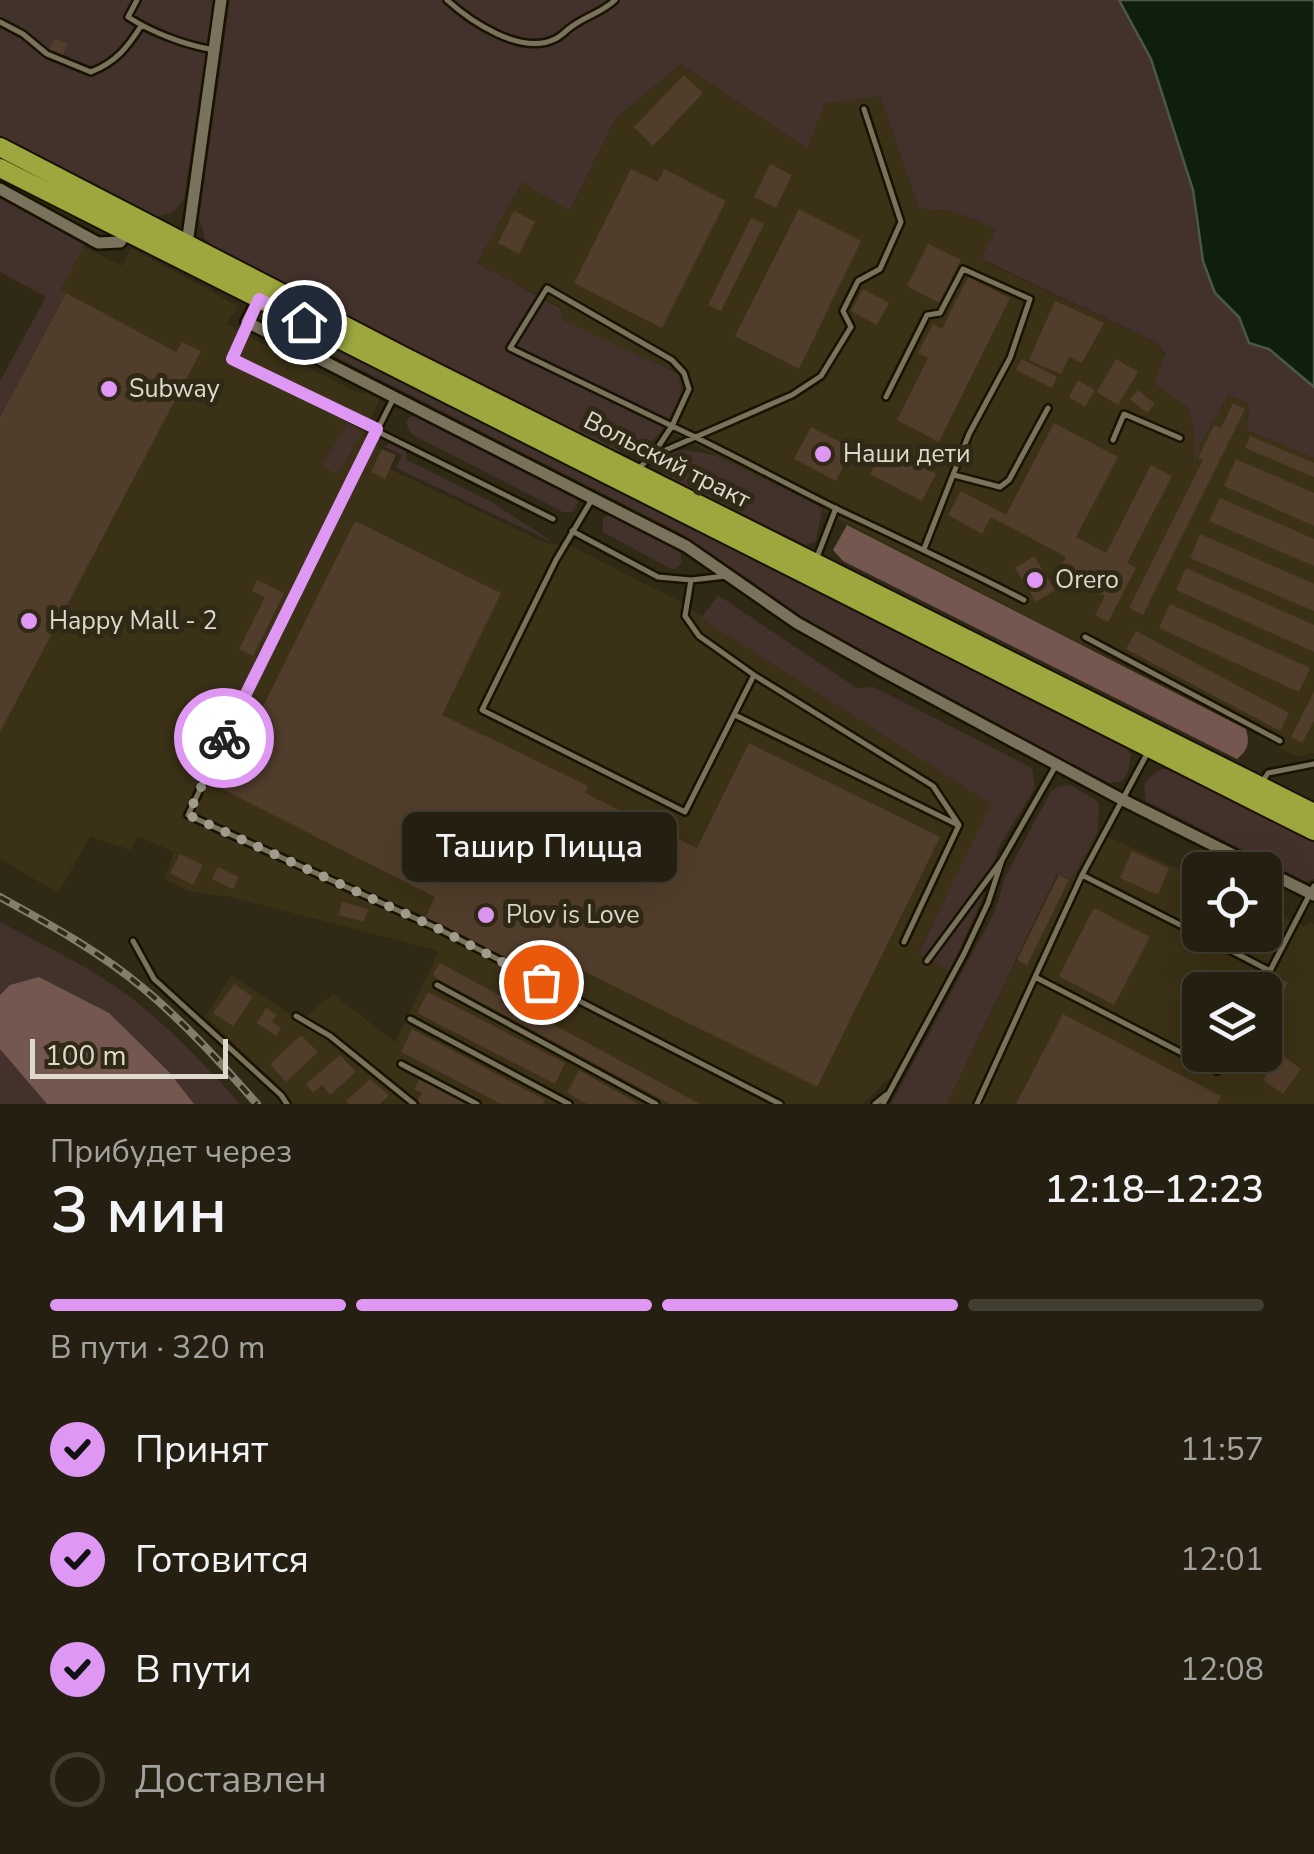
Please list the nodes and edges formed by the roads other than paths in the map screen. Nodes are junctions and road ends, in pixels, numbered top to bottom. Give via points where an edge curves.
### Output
1 (136, 0) edge
2 (222, 0) edge
3 (447, 0) edge
4 (615, 0) edge
5 (0, 22) edge
6 (141, 26) junction
7 (214, 50) junction
8 (864, 109) dead end
9 (0, 146) edge
10 (0, 168) edge
11 (0, 189) edge
12 (128, 232) junction
13 (187, 244) junction
14 (259, 299) junction
15 (248, 322) junction
16 (395, 396) junction
17 (886, 397) dead end
18 (1048, 408) dead end
19 (672, 426) junction
20 (377, 429) junction
21 (697, 438) junction
22 (1180, 438) dead end
23 (1114, 440) dead end
24 (652, 456) junction
25 (636, 470) junction
26 (954, 475) junction
27 (593, 497) junction
28 (836, 508) junction
29 (553, 519) dead end
30 (572, 530) junction
31 (924, 549) junction
32 (815, 563) junction
33 (726, 576) junction
34 (690, 580) junction
35 (1024, 600) dead end
36 (1085, 637) dead end
37 (754, 675) junction
38 (735, 715) junction
39 (1280, 741) dead end
40 (1149, 749) junction
41 (1314, 764) edge
42 (1057, 765) junction
43 (1264, 780) junction
44 (1121, 799) junction
45 (1314, 814) edge
46 (959, 825) junction
47 (1314, 831) edge
48 (1228, 852) edge
49 (1002, 860) junction
50 (1082, 875) junction
51 (1282, 878) edge
52 (1313, 891) edge
53 (1182, 926) edge
54 (134, 940) dead end
55 (904, 942) dead end
56 (1234, 952) edge
57 (927, 960) dead end
58 (1270, 970) joint
59 (1036, 977) junction
60 (437, 985) dead end
61 (296, 1016) dead end
62 (410, 1019) dead end
63 (1182, 1052) edge
64 (402, 1064) dead end
65 (893, 1090) junction
66 (287, 1104) edge
67 (414, 1104) edge
68 (476, 1104) edge
69 (569, 1104) edge
70 (656, 1104) edge
71 (780, 1104) edge
72 (875, 1104) edge
73 (883, 1104) edge
74 (977, 1104) edge

1 - 6 lane via 128,17
2 - 7 street
3 - 4 lane via 471,22 536,44 552,41
5 - 6 lane via 47,54 91,72 118,57
6 - 7 lane
7 - 13 street
8 - 21 lane via 902,222 880,269 858,281 843,311 851,326 821,376
9 - 13 main road, Вольский тракт
10 - 12 main road, Вольский тракт
11 - 12 street via 98,243 120,242
12 - 14 main road, Вольский тракт
13 - 25 main road, Вольский тракт
14 - 15 street
14 - 40 main road, Вольский тракт
15 - 16 street
15 - 20 lane via 232,359
16 - 20 lane
16 - 27 street
17 - 26 lane via 928,315 940,312 963,269 1030,300
18 - 26 lane via 1000,487
19 - 19 lane via 510,348 547,288 684,373 690,388
19 - 21 lane
19 - 24 lane
20 - 29 lane
20 - 71 lane via 188,815 439,929
21 - 24 lane
21 - 28 lane
22 - 23 lane via 1124,414
24 - 25 lane
25 - 32 main road, Вольский тракт
26 - 31 lane
27 - 30 lane
27 - 33 street via 686,546
28 - 31 lane
28 - 32 lane
30 - 34 lane via 658,577
30 - 38 lane via 482,710 685,812
31 - 35 lane
32 - 43 main road, Вольский тракт
33 - 34 lane
33 - 42 street via 796,623
34 - 37 lane via 686,616 699,636
36 - 39 lane
37 - 38 lane
37 - 46 lane via 933,786
38 - 46 lane
40 - 44 lane
40 - 47 main road, Вольский тракт
41 - 43 lane
42 - 44 street
42 - 49 lane
43 - 45 main road, Вольский тракт
44 - 48 street
44 - 50 lane
46 - 55 lane
49 - 57 lane
49 - 65 lane via 964,954
50 - 53 lane
50 - 59 lane
51 - 52 street
52 - 58 lane
54 - 66 lane via 154,979
56 - 58 lane
59 - 63 lane
59 - 74 lane
60 - 70 lane
61 - 67 lane
62 - 69 lane
64 - 68 lane
65 - 72 lane
65 - 73 lane

